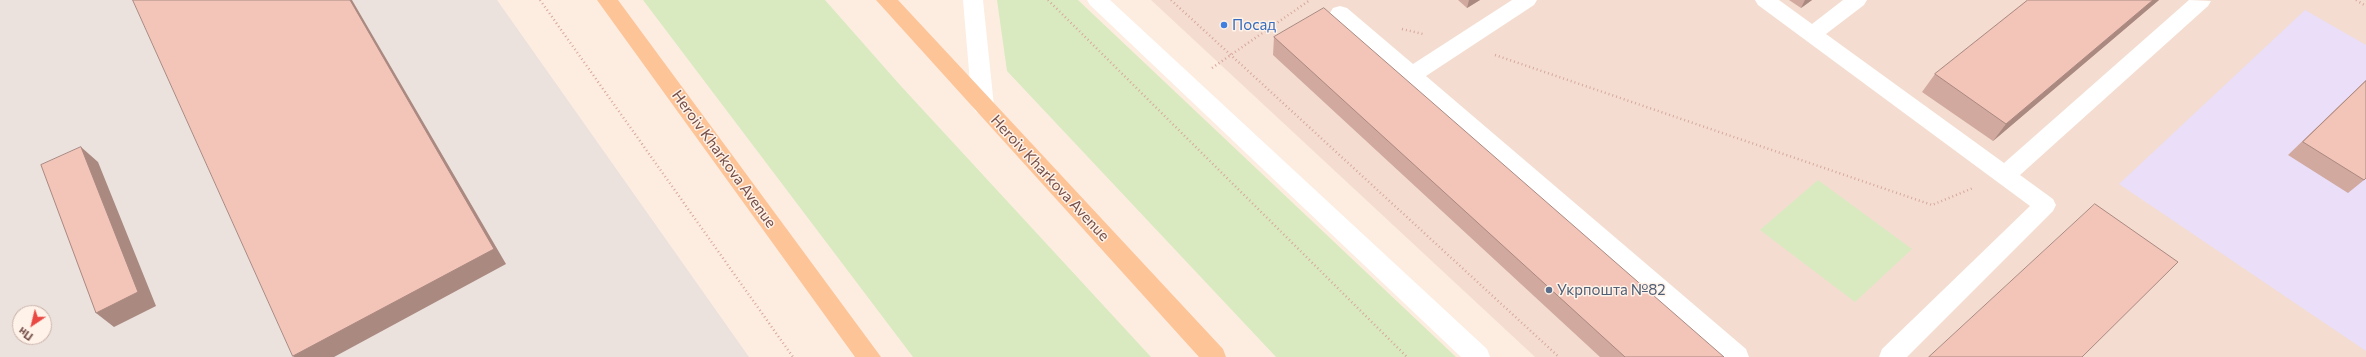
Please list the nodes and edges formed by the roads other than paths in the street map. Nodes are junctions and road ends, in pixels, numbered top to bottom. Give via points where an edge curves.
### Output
1 (607, 0) edge
2 (886, 0) edge
3 (973, 0) edge
4 (1097, 0) edge
5 (1527, 0) edge
6 (1765, 0) edge
7 (1857, 0) edge
8 (2201, 1) edge
9 (1340, 13) dead end
10 (1812, 34) junction
11 (1412, 75) junction
12 (983, 106) junction
13 (2004, 175) junction
14 (869, 357) edge
15 (1214, 357) edge
16 (1478, 357) edge
17 (1737, 357) edge
18 (1891, 357) edge

1 - 14 main road, Heroiv Kharkova Avenue
2 - 12 main road, Heroiv Kharkova Avenue
3 - 12 lane
4 - 16 lane
5 - 11 lane
6 - 10 lane
7 - 10 lane
8 - 13 lane
9 - 11 lane
10 - 13 lane
11 - 17 lane
12 - 15 main road, Heroiv Kharkova Avenue
13 - 18 lane via 2045,205

